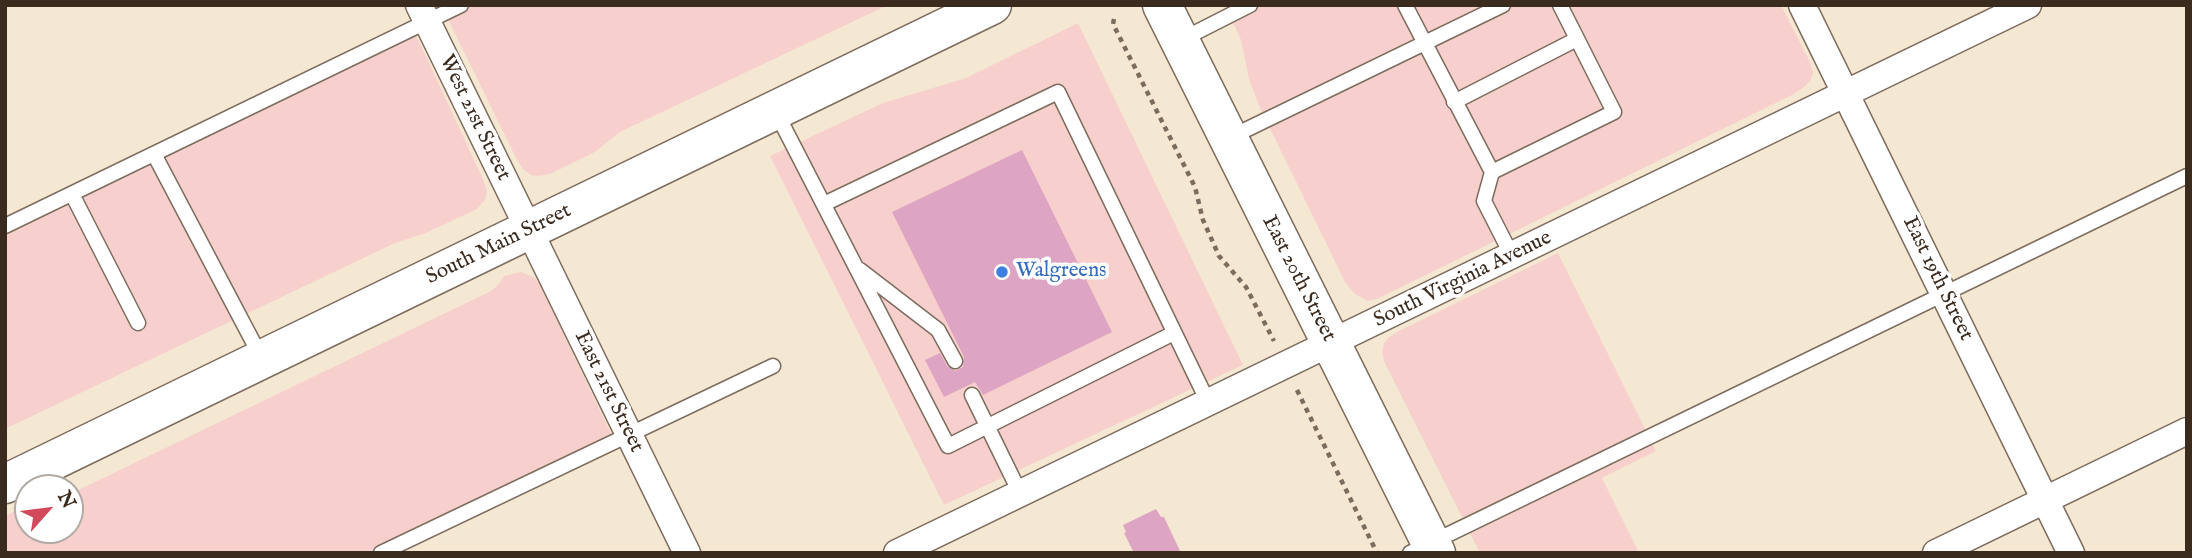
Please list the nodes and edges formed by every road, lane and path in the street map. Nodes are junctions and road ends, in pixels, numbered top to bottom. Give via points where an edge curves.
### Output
1 (461, 5) edge
2 (992, 5) edge
3 (1161, 5) edge
4 (1250, 5) edge
5 (1405, 5) edge
6 (1503, 5) edge
7 (1560, 5) edge
8 (1802, 5) edge
9 (2028, 5) edge
10 (423, 13) edge
11 (1114, 19) dead end
12 (1577, 39) junction
13 (1180, 41) junction
14 (1424, 43) junction
15 (1846, 95) junction
16 (1454, 102) junction
17 (776, 111) junction
18 (1228, 138) junction
19 (154, 154) junction
20 (1492, 172) junction
21 (2187, 176) edge
22 (72, 194) junction
23 (824, 204) junction
24 (5, 226) edge
25 (530, 230) junction
26 (1512, 256) junction
27 (856, 267) junction
28 (1944, 294) junction
29 (138, 323) dead end
30 (1174, 333) junction
31 (1273, 340) dead end
32 (1331, 344) junction
33 (262, 360) junction
34 (955, 361) dead end
35 (773, 366) dead end
36 (1296, 389) dead end
37 (972, 395) dead end
38 (1208, 402) junction
39 (987, 426) junction
40 (2187, 431) edge
41 (629, 434) junction
42 (5, 484) edge
43 (1020, 493) junction
44 (2045, 500) junction
45 (1425, 550) edge
46 (381, 553) edge
47 (687, 553) edge
48 (897, 553) edge
49 (1377, 553) edge
50 (1936, 553) edge
51 (2071, 553) edge

1 - 10 lane
2 - 17 main road, South Main Street
3 - 13 main road, East 20th Street
4 - 13 lane
5 - 14 lane
6 - 14 lane
7 - 12 lane
8 - 15 street, East 19th Street
9 - 15 street, South Virginia Avenue
10 - 19 lane
10 - 25 street, West 21st Street
11 - 31 path via 1195,187 1219,256 1246,287
12 - 16 lane
12 - 20 lane via 1614,112
13 - 18 main road, East 20th Street
14 - 16 lane
14 - 18 lane
15 - 26 street, South Virginia Avenue
15 - 28 street, East 19th Street
16 - 20 lane
17 - 23 lane
17 - 25 main road, South Main Street
18 - 32 main road, East 20th Street
19 - 22 lane
19 - 33 lane
20 - 26 lane via 1484,201
21 - 28 lane
22 - 24 lane
22 - 29 lane
23 - 27 lane
23 - 30 lane via 1058,92
25 - 33 main road, South Main Street
25 - 41 street, East 21st Street
26 - 32 street, South Virginia Avenue
27 - 34 lane via 938,330
27 - 39 lane via 948,446
28 - 44 street, East 19th Street
28 - 45 lane
30 - 38 lane
30 - 39 lane
32 - 38 street, South Virginia Avenue
32 - 45 main road, East 20th Street
33 - 42 main road, South Main Street
35 - 41 lane
36 - 49 path
37 - 39 lane
38 - 43 street, South Virginia Avenue
39 - 43 lane
40 - 44 street
41 - 46 lane
41 - 47 street, East 21st Street
43 - 48 street, South Virginia Avenue
44 - 50 street
44 - 51 street, East 19th Street

